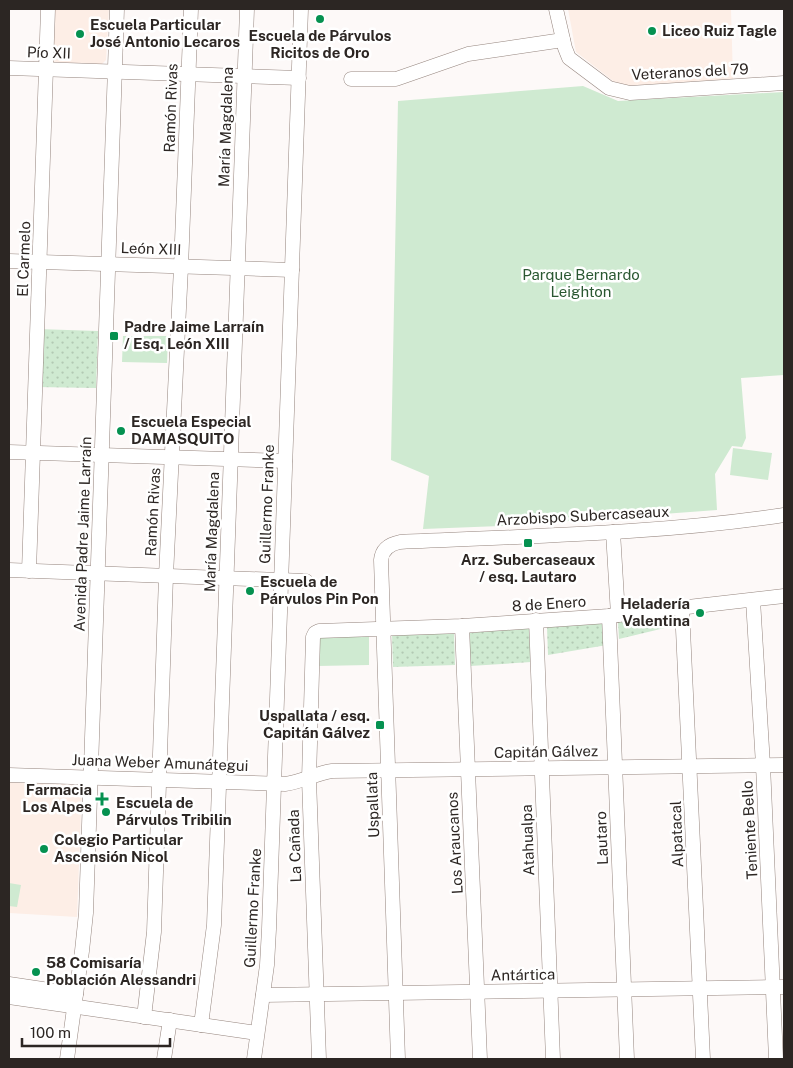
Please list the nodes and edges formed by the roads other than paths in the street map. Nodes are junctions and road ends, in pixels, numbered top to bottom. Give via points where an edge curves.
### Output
1 (48, 9) edge
2 (118, 9) edge
3 (191, 9) edge
4 (247, 9) edge
5 (301, 9) edge
6 (556, 9) edge
7 (563, 40) junction
8 (9, 68) edge
9 (46, 69) junction
10 (115, 72) junction
11 (188, 74) junction
12 (244, 76) junction
13 (299, 78) junction
14 (351, 79) dead end
15 (784, 83) edge
16 (9, 261) edge
17 (40, 262) junction
18 (109, 264) junction
19 (181, 267) junction
20 (238, 268) junction
21 (292, 270) junction
22 (9, 452) edge
23 (34, 453) junction
24 (102, 455) junction
25 (172, 457) junction
26 (231, 459) junction
27 (285, 461) junction
28 (784, 515) edge
29 (613, 532) junction
30 (385, 550) joint
31 (9, 570) edge
32 (30, 571) junction
33 (98, 573) junction
34 (166, 576) junction
35 (226, 578) junction
36 (281, 580) junction
37 (306, 581) dead end
38 (784, 596) edge
39 (753, 600) junction
40 (682, 608) junction
41 (614, 616) junction
42 (536, 620) junction
43 (462, 626) junction
44 (384, 629) junction
45 (315, 633) joint
46 (763, 765) junction
47 (784, 765) edge
48 (690, 766) junction
49 (616, 767) junction
50 (542, 768) junction
51 (468, 769) junction
52 (388, 770) junction
53 (9, 775) edge
54 (91, 778) junction
55 (309, 779) junction
56 (159, 780) junction
57 (219, 782) junction
58 (274, 784) junction
59 (9, 984) edge
60 (779, 987) edge
61 (699, 988) junction
62 (625, 989) junction
63 (550, 990) junction
64 (478, 992) junction
65 (395, 993) junction
66 (317, 994) junction
67 (263, 995) junction
68 (9, 997) edge
69 (76, 1000) junction
70 (144, 1017) junction
71 (170, 1020) junction
72 (201, 1025) junction
73 (257, 1033) junction
74 (66, 1059) edge
75 (164, 1059) edge
76 (254, 1059) edge
77 (319, 1059) edge
78 (398, 1059) edge
79 (480, 1059) edge
80 (553, 1059) edge
81 (627, 1059) edge
82 (703, 1059) edge
83 (776, 1059) edge

1 - 9 street, El Carmelo
2 - 10 street, Avenida Padre Jaime Larraín
3 - 11 street, Ramón Rivas
4 - 12 street, María Magdalena
5 - 13 street, Guillermo Franke
6 - 7 street, Veteranos del 79
7 - 14 street via 468,54 396,79
7 - 15 street, Veteranos del 79 via 572,61 615,91 630,93
8 - 9 street, Pío XII
9 - 10 street, Pío XII
9 - 17 street, El Carmelo
10 - 11 street, Pío XII
10 - 18 street, Avenida Padre Jaime Larraín
11 - 12 street, Pío XII
11 - 19 street, Ramón Rivas
12 - 13 street, Pío XII
12 - 20 street, María Magdalena
13 - 21 street, Guillermo Franke
16 - 17 street, León XIII
17 - 18 street, León XIII
17 - 23 street, El Carmelo
18 - 19 street, León XIII
18 - 24 street, Avenida Padre Jaime Larraín
19 - 20 street, León XIII
19 - 25 street, Ramón Rivas
20 - 21 street, León XIII
20 - 26 street, María Magdalena
21 - 27 street, Guillermo Franke
22 - 23 street
23 - 24 street
23 - 32 street, El Carmelo
24 - 25 street
24 - 33 street, Avenida Padre Jaime Larraín
25 - 26 street
25 - 34 street, Ramón Rivas
26 - 27 street
26 - 35 street, María Magdalena
27 - 36 street, Guillermo Franke
28 - 29 street, Arzobispo Subercaseaux
29 - 30 street, Arzobispo Subercaseaux via 400,542
29 - 41 street, Lautaro
30 - 44 street, Uspallata via 381,557
31 - 32 street
32 - 33 street
33 - 34 street
33 - 54 street, Avenida Padre Jaime Larraín
34 - 35 street
34 - 56 street, Ramón Rivas
35 - 36 street
35 - 57 street, María Magdalena
36 - 37 street
36 - 58 street, Guillermo Franke
38 - 39 street, 8 de Enero
39 - 40 street, 8 de Enero
39 - 46 street, Teniente Bello
40 - 41 street, 8 de Enero
40 - 48 street, Alpatacal
41 - 42 street, 8 de Enero
41 - 49 street, Lautaro
42 - 43 street, 8 de Enero
42 - 50 street, Atahualpa
43 - 44 street, 8 de Enero
43 - 51 street, Los Araucanos
44 - 45 street, 8 de Enero
44 - 52 street, Uspallata
45 - 55 street, La Cañada
46 - 47 street, Capitán Gálvez
46 - 48 street, Capitán Gálvez
46 - 60 street, Teniente Bello
48 - 49 street, Capitán Gálvez
48 - 61 street, Alpatacal
49 - 50 street, Capitán Gálvez
49 - 62 street, Lautaro
50 - 51 street, Capitán Gálvez
50 - 63 street, Atahualpa
51 - 52 street, Capitán Gálvez
51 - 64 street, Los Araucanos
52 - 55 street, Capitán Gálvez via 332,771
52 - 65 street, Uspallata
53 - 54 street, Juana Weber Amunátegui
54 - 56 street, Juana Weber Amunátegui
54 - 69 street, Avenida Padre Jaime Larraín via 86,913
55 - 58 street, Juana Weber Amunátegui
55 - 66 street, La Cañada
56 - 57 street, Juana Weber Amunátegui
56 - 70 street, Ramón Rivas via 154,932
57 - 58 street, Juana Weber Amunátegui
57 - 72 street, María Magdalena via 214,925
58 - 67 street, Guillermo Franke via 269,929
59 - 69 street
60 - 61 street, Antártica
60 - 83 street, Teniente Bello
61 - 62 street, Antártica
61 - 82 street, Alpatacal
62 - 63 street, Antártica
62 - 81 street, Lautaro
63 - 64 street, Antártica
63 - 80 street, Atahualpa
64 - 65 street, Antártica
64 - 79 street, Los Araucanos
65 - 66 street, Antártica
65 - 78 street, Uspallata
66 - 67 street, Antártica
66 - 77 street, La Cañada
67 - 73 street, Guillermo Franke
68 - 69 street
69 - 70 street
69 - 74 street, Avenida Padre Jaime Larraín
70 - 71 street
71 - 72 street
71 - 75 street
72 - 73 street
73 - 76 street, Guillermo Franke

